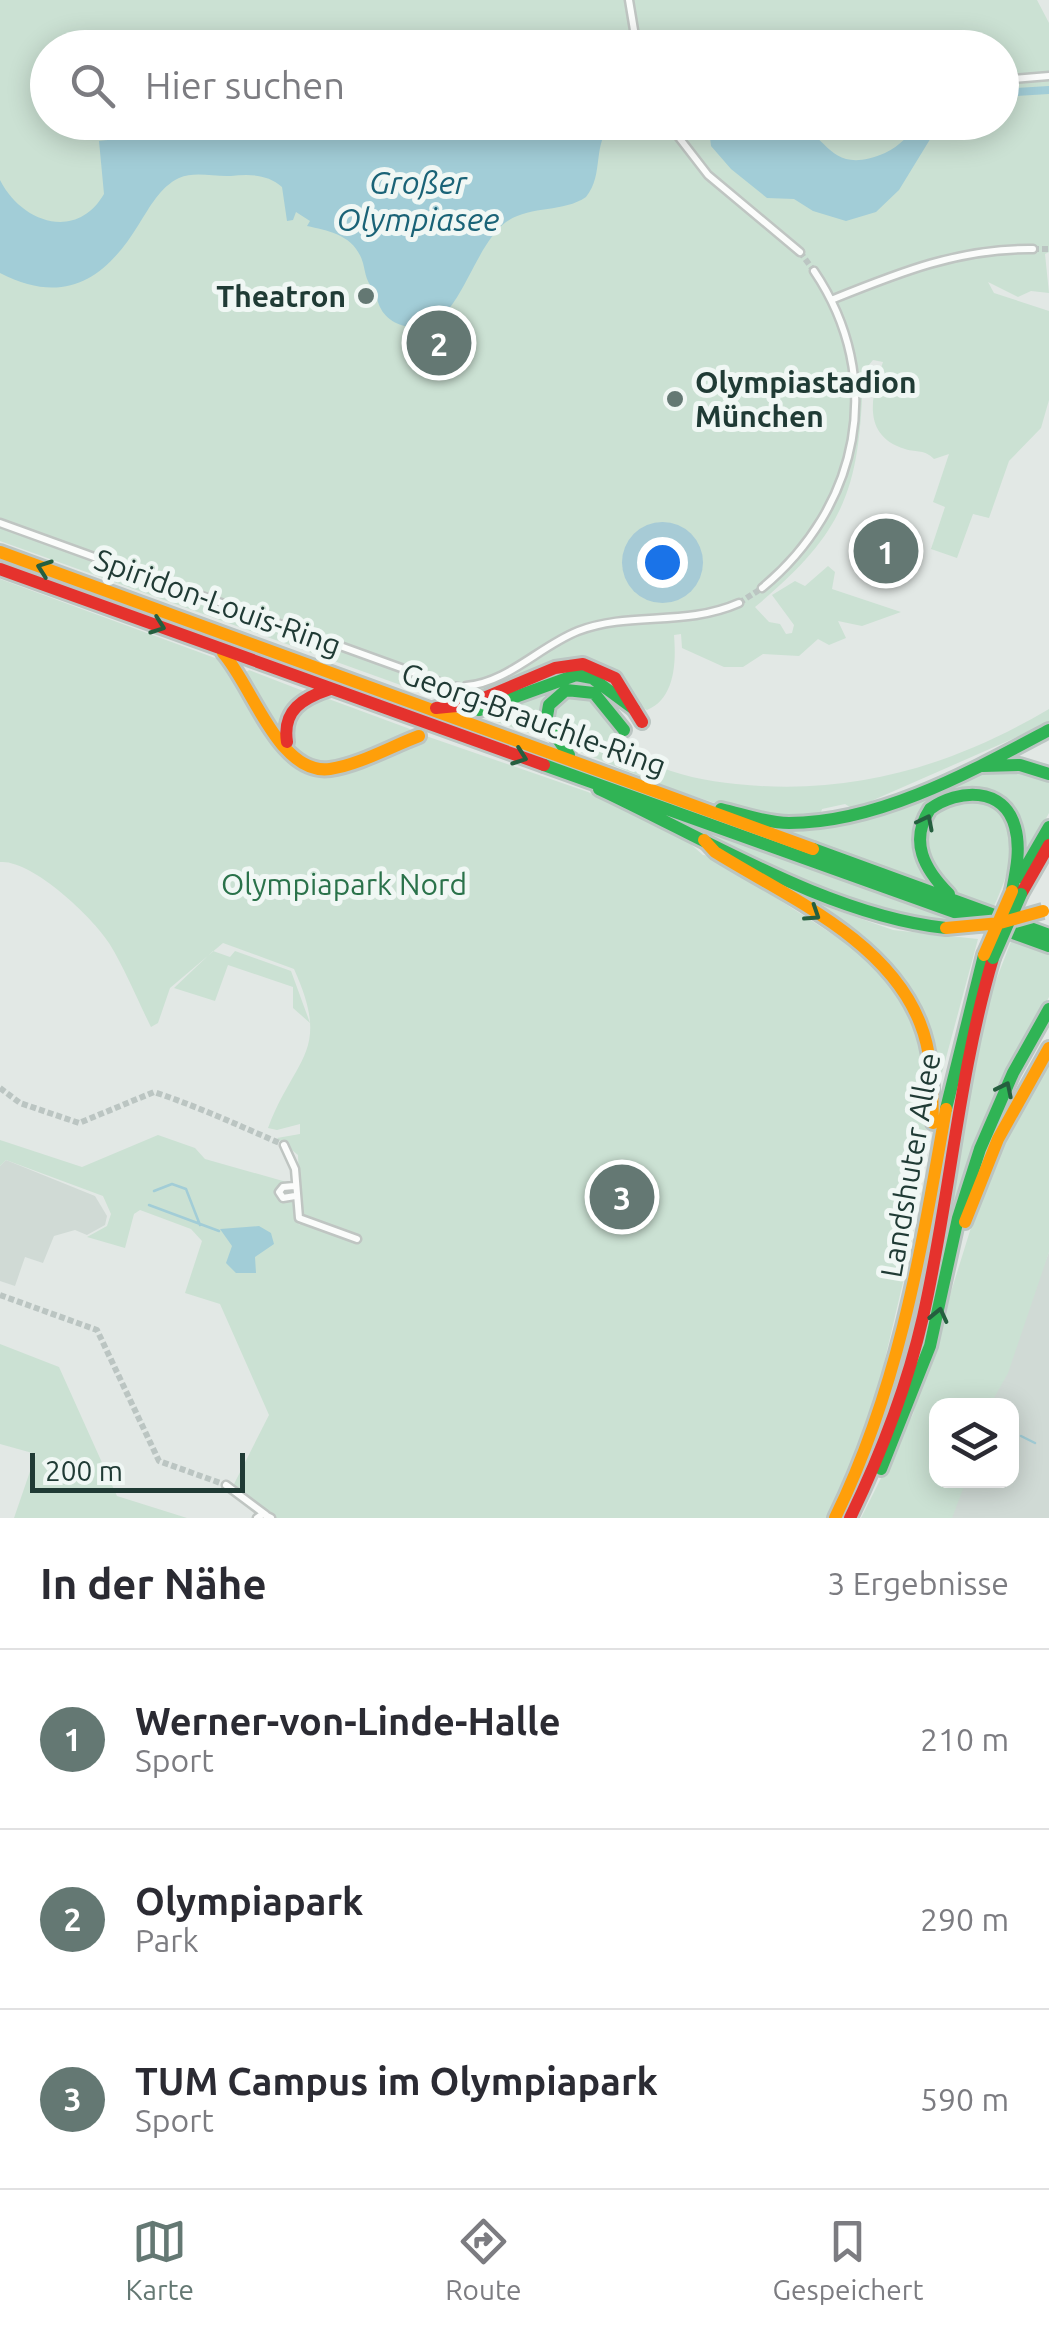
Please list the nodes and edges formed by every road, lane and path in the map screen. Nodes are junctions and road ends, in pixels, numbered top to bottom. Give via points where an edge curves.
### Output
1 (629, 0) edge
2 (634, 30) edge
3 (1049, 76) edge
4 (1019, 79) edge
5 (681, 140) edge
6 (1033, 248) tunnel mouth
7 (800, 252) tunnel mouth
8 (814, 270) tunnel mouth
9 (831, 300) junction
10 (0, 523) edge
11 (0, 552) edge
12 (0, 570) edge
13 (762, 588) tunnel mouth
14 (739, 603) tunnel mouth
15 (219, 648) junction
16 (436, 681) tunnel mouth
17 (466, 686) tunnel mouth
18 (331, 689) junction
19 (608, 690) junction
20 (432, 708) junction
21 (479, 710) dead end
22 (1049, 730) edge
23 (419, 736) dead end
24 (288, 750) junction
25 (575, 760) junction
26 (966, 768) junction
27 (1049, 774) edge
28 (580, 779) junction
29 (698, 805) junction
30 (1049, 827) edge
31 (704, 840) junction
32 (1049, 845) edge
33 (1017, 892) junction
34 (958, 902) junction
35 (1049, 909) edge
36 (1049, 936) edge
37 (1049, 946) edge
38 (988, 956) junction
39 (1049, 1009) edge
40 (1049, 1048) edge
41 (284, 1145) dead end
42 (934, 1173) junction
43 (357, 1239) dead end
44 (946, 1282) junction
45 (226, 1485) tunnel mouth
46 (859, 1498) junction
47 (268, 1516) edge
48 (257, 1518) edge
49 (835, 1518) edge
50 (850, 1518) edge

1 - 2 street
3 - 4 street
5 - 7 street via 708,174
6 - 9 street via 932,260
8 - 9 street
9 - 13 street via 852,365 847,464 806,548
10 - 16 street, Spiridon-Louis-Ring
20 -> 11 highway, Georg-Brauchle-Ring
12 -> 15 highway, Georg-Brauchle-Ring
14 - 17 street via 703,616 577,631 500,676
15 - 18 highway, Georg-Brauchle-Ring
15 - 24 highway via 241,670
18 - 24 highway via 292,708 284,732
18 -> 28 highway, Georg-Brauchle-Ring
19 - 20 highway via 638,715 615,678 582,664 555,668 466,705
19 - 21 highway via 592,678 566,676
19 - 25 highway via 624,730 594,693 574,688 548,707 546,730
20 - 25 highway, Georg-Brauchle-Ring
22 - 26 highway
23 - 24 highway via 331,770 308,768
25 - 29 highway, Georg-Brauchle-Ring
26 - 27 highway via 1001,763
26 - 29 highway via 830,819 773,822
28 - 31 highway
28 - 37 highway, Georg-Brauchle-Ring
29 - 34 highway, Georg-Brauchle-Ring
30 - 33 highway, Landshuter Allee
31 - 35 highway, bridge via 880,918 946,928
31 -> 42 highway via 866,950 909,995 934,1062
32 - 33 highway, Landshuter Allee
34 -> 33 highway via 926,872 918,840 932,809 955,795 984,796 1014,822
33 - 38 highway, Landshuter Allee, bridge
34 - 36 highway, Georg-Brauchle-Ring
38 - 42 highway, Landshuter Allee via 951,1068
38 - 46 highway, Landshuter Allee via 923,1317
44 -> 39 highway via 980,1149
40 - 44 highway via 985,1168
41 - 43 street via 291,1152 300,1218
42 - 49 highway, Landshuter Allee via 902,1345
46 -> 44 highway via 876,1481 906,1415
45 - 47 street
46 - 50 highway, Landshuter Allee
47 - 48 street

